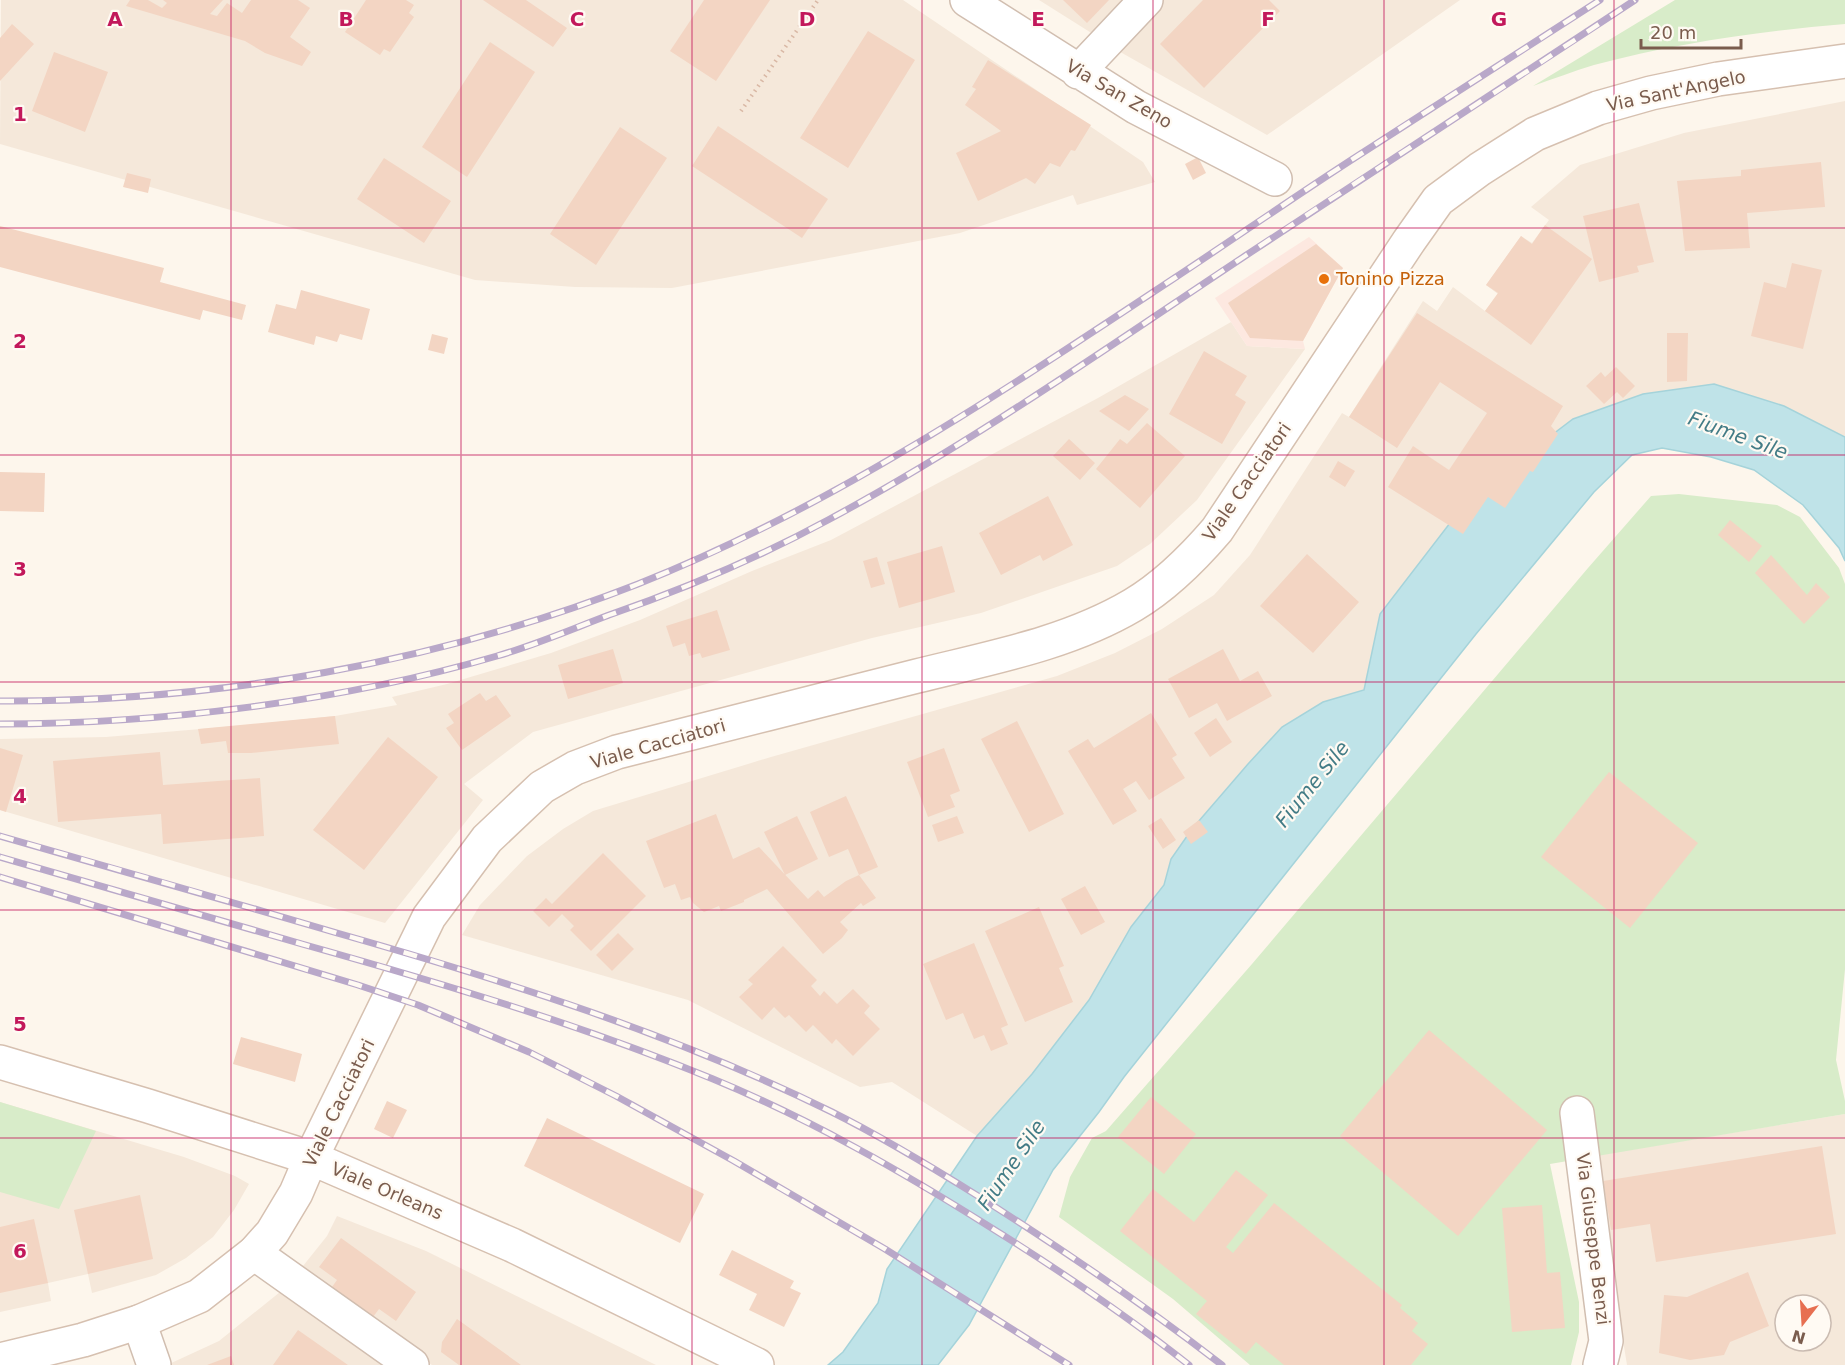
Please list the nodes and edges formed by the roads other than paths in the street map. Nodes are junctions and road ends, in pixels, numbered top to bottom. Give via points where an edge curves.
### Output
1 (969, 0) edge
2 (1146, 0) edge
3 (1845, 61) edge
4 (1078, 72) junction
5 (1275, 179) dead end
6 (1409, 241) joint
7 (0, 1062) edge
8 (1577, 1113) dead end
9 (311, 1158) junction
10 (254, 1253) junction
11 (139, 1322) junction
12 (12, 1360) edge
13 (154, 1365) edge
14 (412, 1365) edge
15 (757, 1365) edge
16 (1600, 1365) edge

1 - 4 street, Via San Zeno
2 - 4 street
3 - 6 street, Via Sant'Angelo via 1718,78 1651,93 1598,108 1534,134 1438,200
4 - 5 street, Via San Zeno via 1136,107
6 - 9 street, Viale Cacciatori via 1218,530 1166,582 1133,605 1028,648 617,752 575,768 542,787 487,839 429,917
7 - 9 street, Viale Orleans
8 - 16 street, Via Giuseppe Benzi via 1606,1341
9 - 10 street, Viale Cacciatori via 286,1213
9 - 15 street, Viale Orleans via 512,1245
10 - 11 street, Viale Cacciatori via 199,1296
10 - 14 street
11 - 12 street, Viale Cacciatori
11 - 13 street

